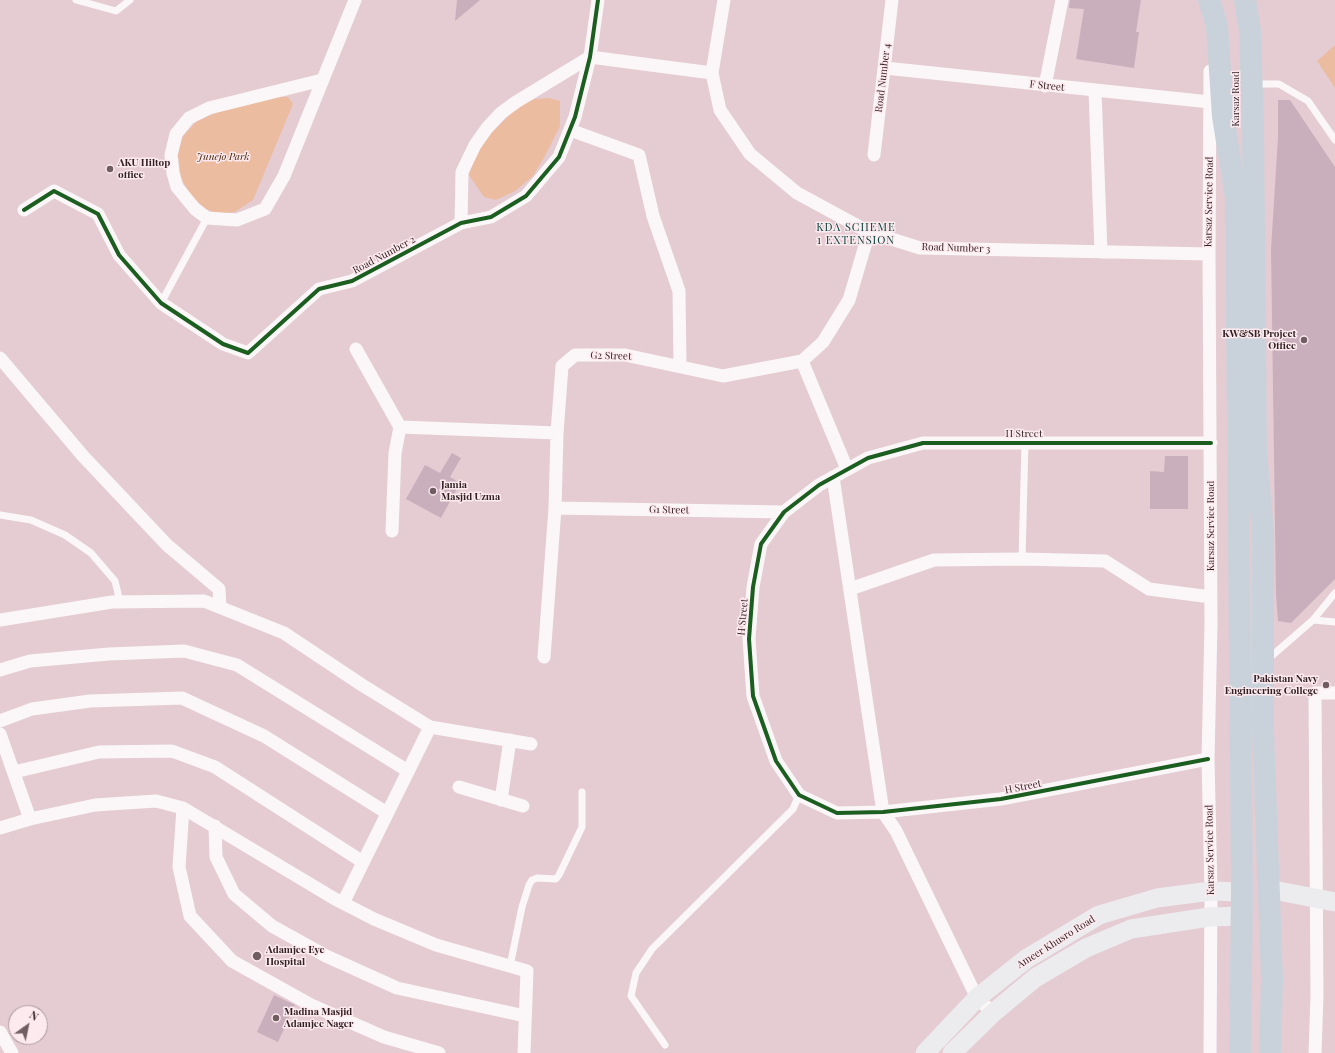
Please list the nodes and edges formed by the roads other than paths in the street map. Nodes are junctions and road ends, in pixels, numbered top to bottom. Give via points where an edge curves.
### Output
1 (76, 0) edge
2 (130, 0) edge
3 (355, 0) edge
4 (598, 0) edge
5 (724, 0) edge
6 (892, 0) edge
7 (1062, 0) edge
8 (1204, 0) edge
9 (1209, 0) edge
10 (1231, 0) edge
11 (1245, 0) edge
12 (1260, 0) edge
13 (590, 57) junction
14 (885, 68) junction
15 (712, 73) junction
16 (322, 80) junction
17 (1258, 84) junction
18 (1045, 86) junction
19 (1094, 91) junction
20 (1210, 102) junction
21 (1253, 128) junction
22 (570, 130) junction
23 (1335, 140) edge
24 (874, 155) dead end
25 (1236, 198) junction
26 (24, 210) dead end
27 (207, 218) junction
28 (461, 223) junction
29 (869, 232) junction
30 (1101, 252) junction
31 (1209, 254) junction
32 (161, 303) junction
33 (356, 350) dead end
34 (0, 358) edge
35 (802, 361) junction
36 (680, 365) junction
37 (400, 427) junction
38 (557, 433) junction
39 (1025, 442) junction
40 (1211, 443) junction
41 (847, 469) junction
42 (833, 477) junction
43 (555, 508) junction
44 (784, 512) junction
45 (0, 515) edge
46 (392, 531) dead end
47 (1022, 559) junction
48 (850, 590) junction
49 (1335, 593) edge
50 (1211, 597) junction
51 (120, 602) junction
52 (220, 607) junction
53 (0, 620) edge
54 (1313, 620) junction
55 (1335, 622) edge
56 (544, 657) dead end
57 (1262, 664) junction
58 (0, 670) edge
59 (1335, 693) edge
60 (0, 721) edge
61 (430, 727) junction
62 (0, 734) edge
63 (510, 740) junction
64 (532, 744) dead end
65 (1208, 759) junction
66 (408, 771) junction
67 (14, 772) junction
68 (459, 787) dead end
69 (582, 792) dead end
70 (799, 795) junction
71 (501, 800) junction
72 (522, 806) dead end
73 (183, 808) junction
74 (883, 812) junction
75 (387, 813) junction
76 (30, 819) junction
77 (215, 826) junction
78 (0, 828) edge
79 (363, 862) junction
80 (1268, 889) junction
81 (1211, 891) junction
82 (1242, 892) junction
83 (1316, 897) junction
84 (1335, 902) edge
85 (343, 903) junction
86 (1242, 916) junction
87 (1210, 917) junction
88 (510, 966) junction
89 (977, 998) junction
90 (992, 1013) junction
91 (526, 1016) junction
92 (665, 1045) dead end
93 (425, 1051) edge
94 (439, 1053) edge
95 (524, 1053) edge
96 (925, 1053) edge
97 (952, 1053) edge
98 (1210, 1053) edge
99 (1240, 1053) edge
100 (1270, 1053) edge
101 (1315, 1053) edge

1 - 2 lane via 116,11
3 - 16 street
4 - 13 street, Road Number 2
5 - 15 street, Road Number 3
6 - 14 street, Road Number 4
7 - 18 street
8 - 20 street, Karsaz Service Road via 1210,41
9 - 25 highway via 1217,26 1223,116
10 - 25 highway, Karsaz Road via 1236,30
11 - 21 highway via 1250,31
12 - 17 highway via 1263,32
13 - 15 street
13 - 22 street, Road Number 2 via 576,117
13 - 28 street via 516,102 501,113 488,128 475,145 462,172
14 - 18 street, F Street
14 - 24 street, Road Number 4
15 - 29 street, Road Number 3 via 720,110 750,154 798,193
16 - 27 street via 284,176 265,209 237,220
16 - 27 street via 209,108 190,118 176,134 171,155 177,187 195,209
17 - 21 highway
17 - 23 lane via 1279,84 1308,100
18 - 19 street, F Street
19 - 20 street, F Street
19 - 30 street
20 - 31 street, Karsaz Service Road
21 - 57 highway via 1256,451 1262,533
22 - 28 street, Road Number 2 via 559,157 526,196 491,216
22 - 36 street via 639,155 653,216 679,291
25 - 82 highway
26 - 32 street, Road Number 2 via 54,192 98,214 119,255
27 - 32 lane
28 - 32 street, Road Number 2 via 352,281 319,289 248,353 223,344
29 - 30 street, Road Number 3 via 920,248
29 - 35 street via 849,300 823,342
30 - 31 street, Road Number 3
31 - 40 street, Karsaz Service Road
33 - 37 street
34 - 52 street via 83,456 167,545 219,589
35 - 36 street, G2 Street via 723,376
35 - 41 street
36 - 38 street, G2 Street via 625,354 575,355 562,366
37 - 38 street
37 - 46 street via 395,453
38 - 43 street, G2 Street
39 - 40 street, H Street
39 - 41 street, H Street via 923,442 868,458
39 - 47 lane
40 - 50 street, Karsaz Service Road
41 - 42 street, H Street
42 - 44 street, H Street
42 - 48 street
43 - 44 street, G1 Street
43 - 56 street, G2 Street
44 - 70 street, H Street via 761,544 753,587 749,639 753,696 776,761
45 - 51 lane via 31,520 65,535 91,553 115,581
47 - 48 street via 934,560
47 - 50 street via 1105,561 1149,589
48 - 74 street
49 - 54 lane
50 - 65 street, Karsaz Service Road
51 - 52 street via 204,601
51 - 53 street
52 - 61 street via 284,633 362,686
54 - 55 lane
54 - 57 lane
57 - 80 highway
58 - 66 street via 30,661 184,651 237,666
59 - 83 street via 1315,694
60 - 75 street via 32,709 90,701 182,698 264,736
61 - 63 street
61 - 66 street
62 - 67 street
63 - 64 street
63 - 71 street
65 - 74 street, H Street via 1001,799
65 - 81 street, Karsaz Service Road
66 - 75 street
67 - 76 street
67 - 79 street via 99,752 172,751 215,767
68 - 71 street
69 - 88 lane via 582,827 556,879 537,878 529,884
70 - 74 street, H Street via 836,813
70 - 92 lane via 794,808 652,949 636,973 632,996
71 - 72 street
73 - 76 street via 156,802 95,805
73 - 77 street
73 - 93 street via 179,867 190,916 232,962 312,1006 384,1037
74 - 89 street via 896,831
75 - 79 street
76 - 78 street
77 - 85 street
77 - 91 street via 216,857 234,894 272,926 326,956 397,988
79 - 85 street
80 - 83 main road
80 - 100 highway via 1272,978
81 - 82 main road, Ameer Khusro Road
81 - 87 street, Karsaz Service Road
81 - 89 main road, Ameer Khusro Road via 1157,898 1099,915 1026,959
82 - 86 highway
83 - 84 main road
83 - 101 street
85 - 88 street via 436,945
86 - 87 main road, Ameer Khusro Road
86 - 99 highway
87 - 90 main road, Ameer Khusro Road via 1131,929 1086,948 1035,978
87 - 98 street, Karsaz Service Road
88 - 91 street via 527,971
89 - 90 street
89 - 96 main road, Ameer Khusro Road
90 - 97 main road, Ameer Khusro Road
91 - 95 street
93 - 94 street

